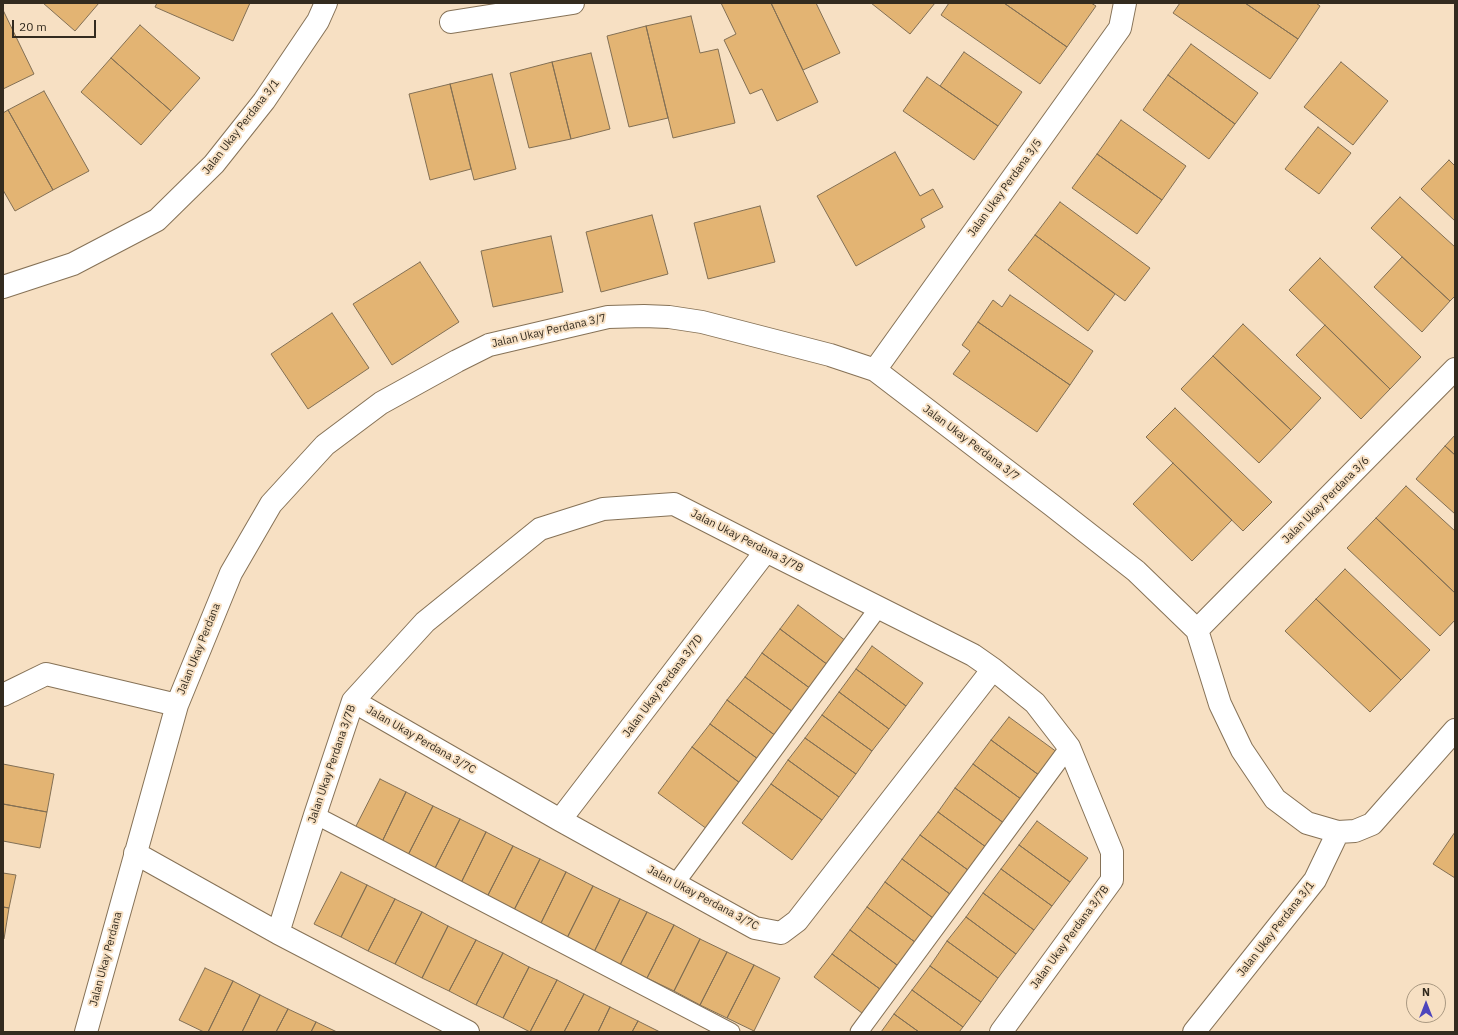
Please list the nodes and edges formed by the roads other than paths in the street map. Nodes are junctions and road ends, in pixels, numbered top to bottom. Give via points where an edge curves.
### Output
1 (326, 3) edge
2 (573, 3) edge
3 (1125, 3) edge
4 (451, 22) dead end
5 (3, 286) edge
6 (457, 361) joint
7 (1455, 369) edge
8 (875, 370) junction
9 (766, 551) junction
10 (879, 607) junction
11 (1197, 630) junction
12 (993, 669) junction
13 (3, 695) edge
14 (353, 701) junction
15 (176, 705) junction
16 (1455, 730) edge
17 (1069, 747) junction
18 (315, 815) junction
19 (560, 820) junction
20 (1338, 832) junction
21 (135, 853) junction
22 (675, 884) junction
23 (278, 933) junction
24 (86, 1032) edge
25 (468, 1032) edge
26 (731, 1032) edge
27 (859, 1032) edge
28 (1000, 1032) edge
29 (1194, 1032) edge

1 - 5 street, Jalan Ukay Perdana 3/1 via 318,21 260,107 214,164 157,220 73,264
2 - 4 street
3 - 8 street, Jalan Ukay Perdana 3/5 via 1120,28
6 - 8 street, Jalan Ukay Perdana 3/7 via 489,345 608,317 644,316 702,322 830,355
6 - 15 street, Jalan Ukay Perdana via 381,403 325,445 271,504 231,573
7 - 11 street, Jalan Ukay Perdana 3/6
8 - 11 street, Jalan Ukay Perdana 3/7 via 1136,571
9 - 10 street, Jalan Ukay Perdana 3/7B
9 - 14 street, Jalan Ukay Perdana 3/7B via 674,504 603,509 540,529 425,622
9 - 19 street, Jalan Ukay Perdana 3/7D
10 - 12 street, Jalan Ukay Perdana 3/7B via 973,655
10 - 22 lane
11 - 20 street, Jalan Ukay Perdana 3/7 via 1220,704 1242,750 1274,799 1307,823
12 - 17 street, Jalan Ukay Perdana 3/7B via 1035,703
12 - 22 street, Jalan Ukay Perdana 3/7C via 797,921 781,933 754,928
13 - 15 street via 46,674
14 - 18 street, Jalan Ukay Perdana 3/7B
14 - 19 street, Jalan Ukay Perdana 3/7C
15 - 21 street, Jalan Ukay Perdana
16 - 20 street via 1372,824 1356,831
17 - 27 lane
17 - 28 street, Jalan Ukay Perdana 3/7B via 1112,852 1112,880
18 - 23 street, Jalan Ukay Perdana 3/7B
18 - 26 lane
19 - 22 street, Jalan Ukay Perdana 3/7C
20 - 29 street, Jalan Ukay Perdana 3/1 via 1315,880
21 - 23 street
21 - 24 street, Jalan Ukay Perdana
23 - 25 street

